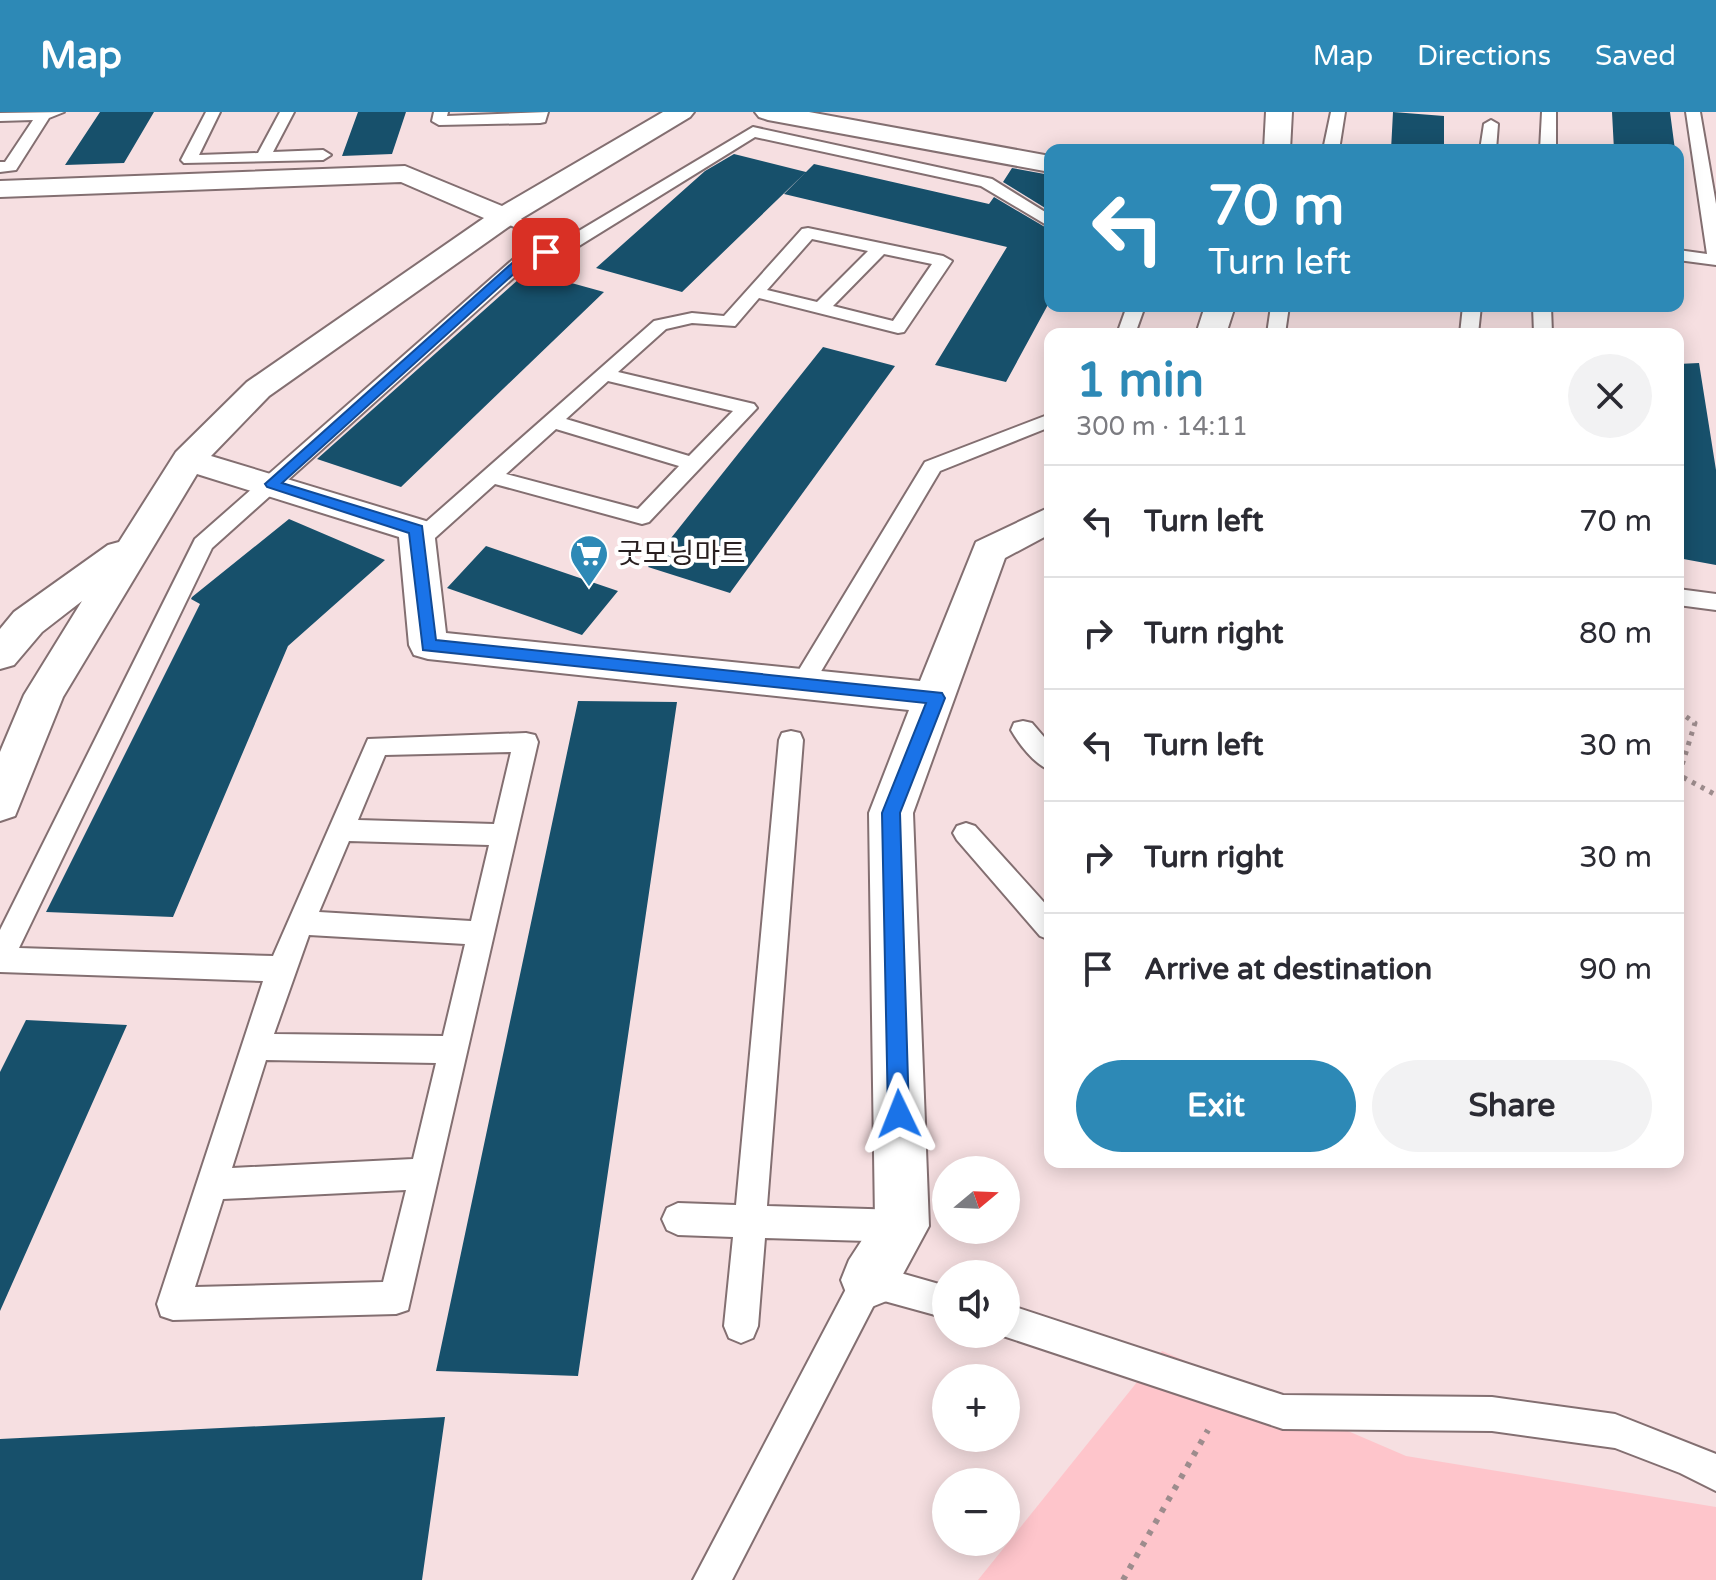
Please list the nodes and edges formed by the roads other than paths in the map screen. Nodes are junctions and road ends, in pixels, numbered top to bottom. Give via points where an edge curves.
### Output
1 (213, 112) edge
2 (287, 112) edge
3 (441, 112) edge
4 (541, 112) edge
5 (681, 112) edge
6 (768, 112) edge
7 (1338, 112) edge
8 (1549, 112) edge
9 (1693, 112) edge
10 (1277, 113) edge
11 (51, 114) edge
12 (494, 116) edge
13 (0, 117) edge
14 (1491, 124) dead end
15 (1277, 144) edge
16 (1332, 144) edge
17 (1489, 144) edge
18 (1548, 144) edge
19 (323, 155) dead end
20 (263, 157) junction
21 (1044, 163) edge
22 (0, 167) edge
23 (0, 189) edge
24 (504, 217) junction
25 (1044, 218) edge
26 (568, 245) junction
27 (880, 248) junction
28 (1716, 254) edge
29 (1684, 256) edge
30 (1716, 260) edge
31 (755, 292) junction
32 (821, 309) junction
33 (605, 375) junction
34 (552, 421) junction
35 (1044, 422) edge
36 (188, 460) junction
37 (693, 464) junction
38 (490, 476) junction
39 (272, 484) junction
40 (1044, 522) edge
41 (139, 540) junction
42 (418, 541) junction
43 (1684, 598) edge
44 (1716, 602) edge
45 (0, 655) edge
46 (802, 684) junction
47 (936, 698) junction
48 (1023, 730) dead end
49 (791, 740) dead end
50 (1044, 753) edge
51 (0, 804) edge
52 (341, 830) junction
53 (966, 833) dead end
54 (504, 835) junction
55 (1044, 921) edge
56 (301, 923) junction
57 (481, 933) junction
58 (0, 959) edge
59 (281, 969) junction
60 (256, 1047) junction
61 (454, 1050) junction
62 (425, 1174) junction
63 (213, 1184) junction
64 (678, 1219) dead end
65 (750, 1221) junction
66 (902, 1226) junction
67 (869, 1280) junction
68 (932, 1298) edge
69 (741, 1326) dead end
70 (1020, 1326) edge
71 (1716, 1473) edge
72 (712, 1580) edge

1 - 20 lane via 189,160
2 - 20 lane
3 - 12 lane via 439,121
4 - 12 lane via 540,119
5 - 24 street
6 - 21 street
7 - 16 lane
8 - 18 lane
9 - 28 lane
10 - 15 street
11 - 13 lane
11 - 22 lane via 10,167
14 - 17 lane
19 - 20 lane
23 - 24 street via 405,174
24 - 26 lane
24 - 36 street via 258,389
25 - 26 lane via 986,182 753,132
26 - 39 lane via 524,259
27 - 31 lane via 808,233
27 - 32 lane
27 - 32 lane via 943,261 898,328
29 - 30 lane
31 - 32 lane
31 - 33 lane via 729,322 692,318 660,325
33 - 34 lane
33 - 37 lane via 747,408
34 - 37 lane
34 - 38 lane
35 - 46 lane via 932,467
36 - 39 street
36 - 41 street
37 - 38 lane via 642,517
38 - 42 lane
39 - 42 street via 416,530
39 - 58 lane via 203,544
40 - 47 street via 989,551
41 - 45 street via 28,622
41 - 51 street via 44,695
42 - 46 street via 428,645
43 - 44 lane
46 - 47 street
47 - 66 street via 891,813
48 - 50 lane
49 - 65 lane
52 - 54 lane
52 - 54 lane via 377,746 526,742
52 - 56 lane
53 - 55 lane
54 - 57 lane
56 - 57 lane
56 - 59 lane
57 - 61 lane
58 - 59 lane
59 - 60 lane
60 - 61 lane
60 - 63 lane
61 - 62 lane
62 - 63 lane
62 - 63 lane via 396,1298 173,1304
64 - 65 lane
65 - 66 lane
65 - 69 lane
66 - 67 street
67 - 68 lane
67 - 72 lane
70 - 71 lane via 1283,1412 1492,1414 1615,1431

